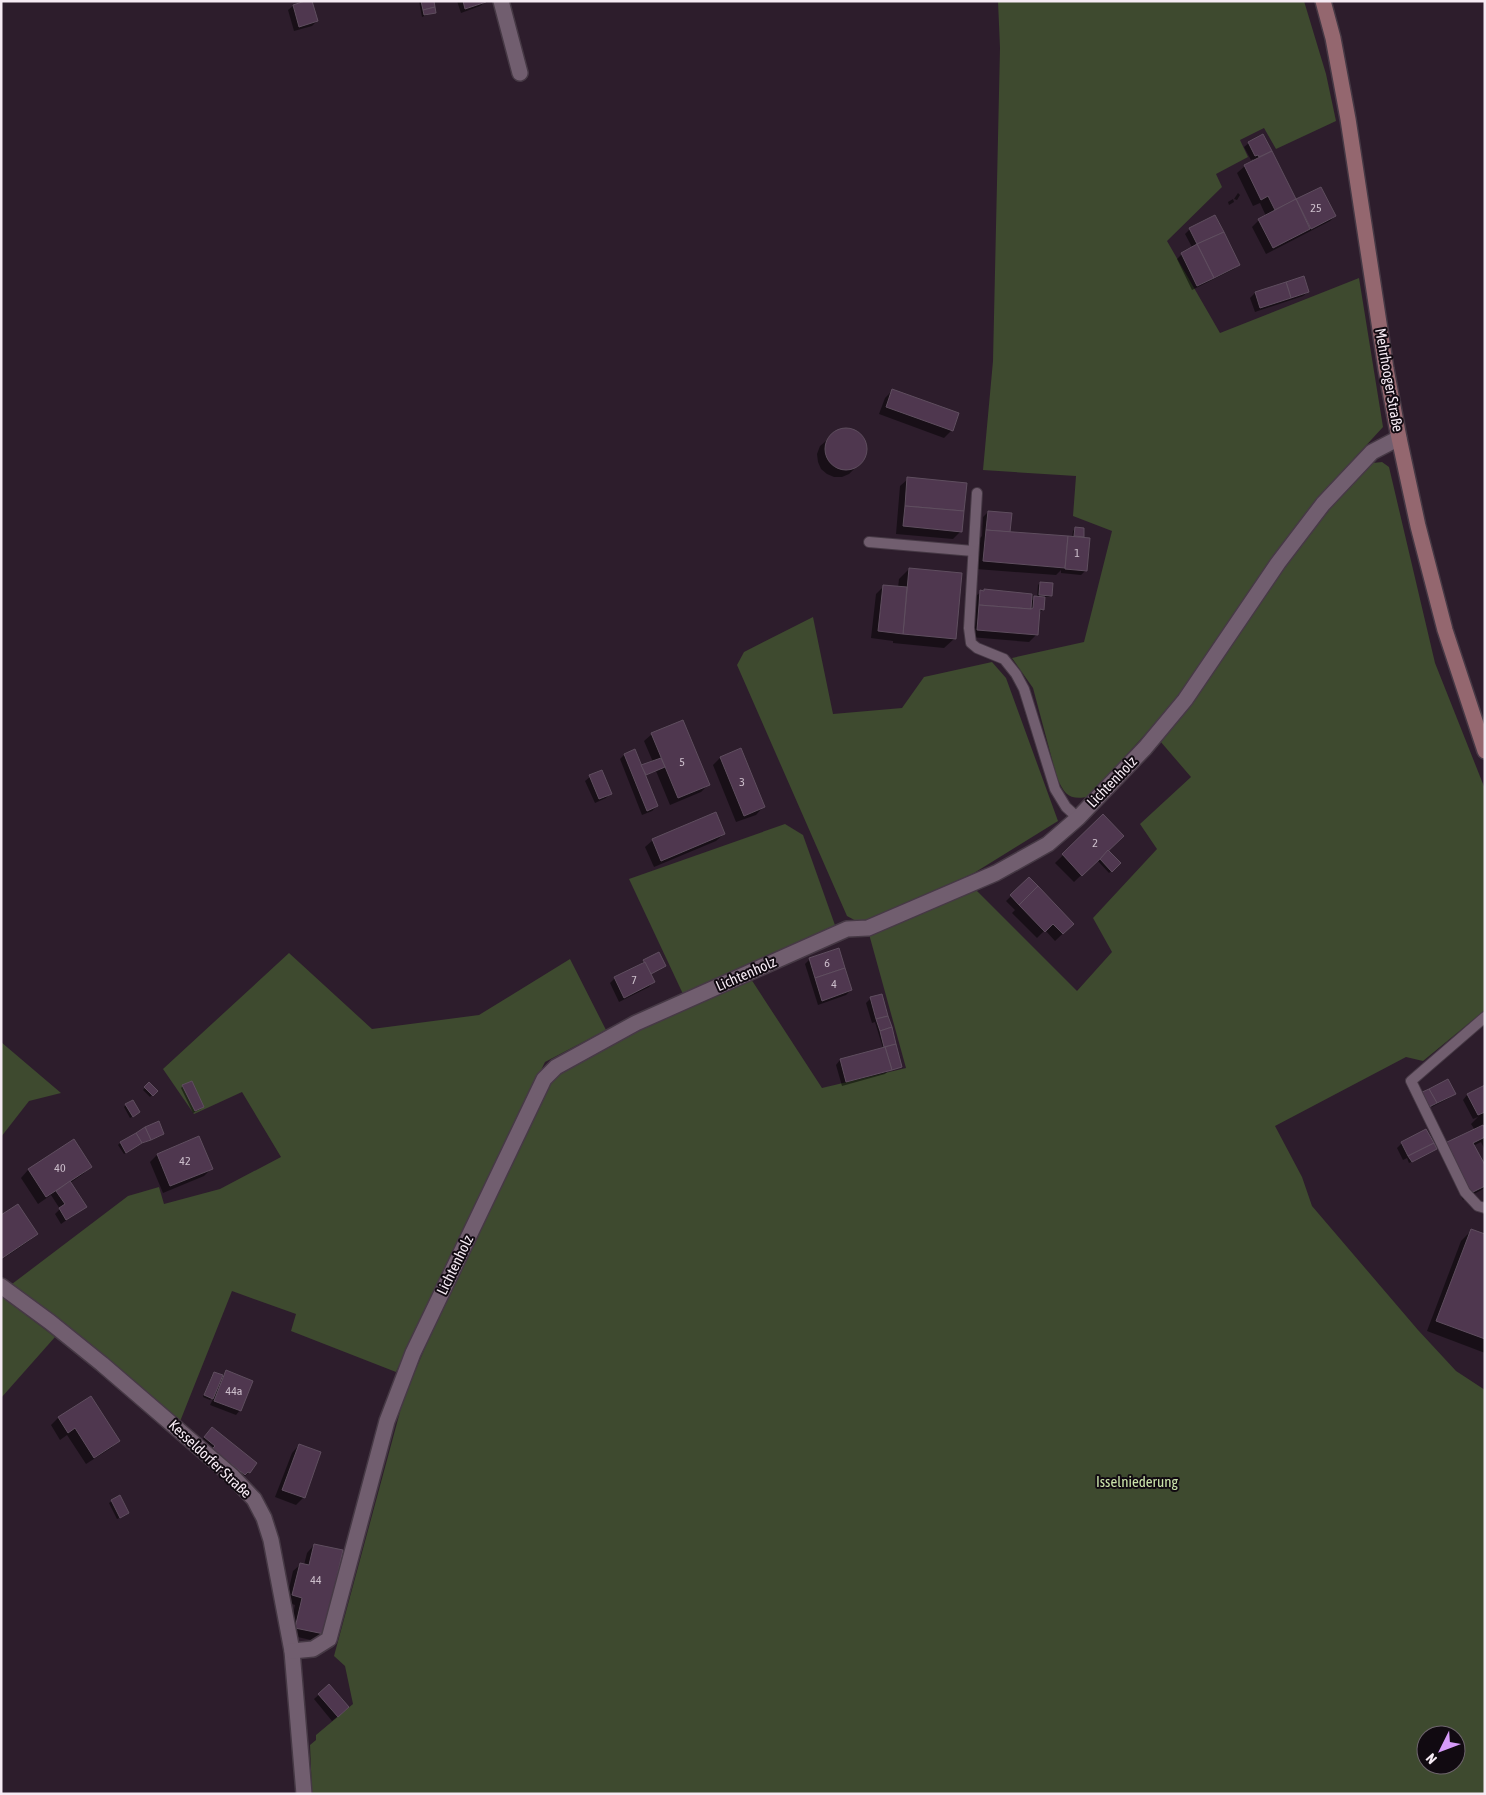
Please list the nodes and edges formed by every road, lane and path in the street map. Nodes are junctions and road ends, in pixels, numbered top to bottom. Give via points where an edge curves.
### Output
1 (501, 1) edge
2 (1323, 1) edge
3 (520, 73) dead end
4 (1399, 438) junction
5 (977, 493) dead end
6 (868, 542) dead end
7 (974, 551) junction
8 (1485, 751) edge
9 (1078, 818) junction
10 (1485, 1017) edge
11 (1485, 1208) edge
12 (1, 1286) edge
13 (292, 1651) junction
14 (304, 1794) edge

1 - 3 street
2 - 4 main road, Mehrhooger Straße via 1348,119
4 - 8 main road, Mehrhooger Straße via 1445,630
4 - 9 street, Lichtenholz via 1372,452 1323,504 1278,562 1184,700 1145,748
5 - 7 lane
6 - 7 lane
7 - 9 lane via 969,628 971,644 1004,659 1016,674 1024,689 1055,789 1066,807
9 - 13 street, Lichtenholz via 1048,844 996,873 868,928 847,928 636,1023 556,1067 544,1079 413,1353 387,1421 329,1639 313,1649
10 - 11 lane via 1411,1081 1465,1192 1478,1206
12 - 13 street, Kesseldorfer Straße via 102,1364 232,1476 254,1499 271,1540
13 - 14 street, Kesseldorfer Straße

